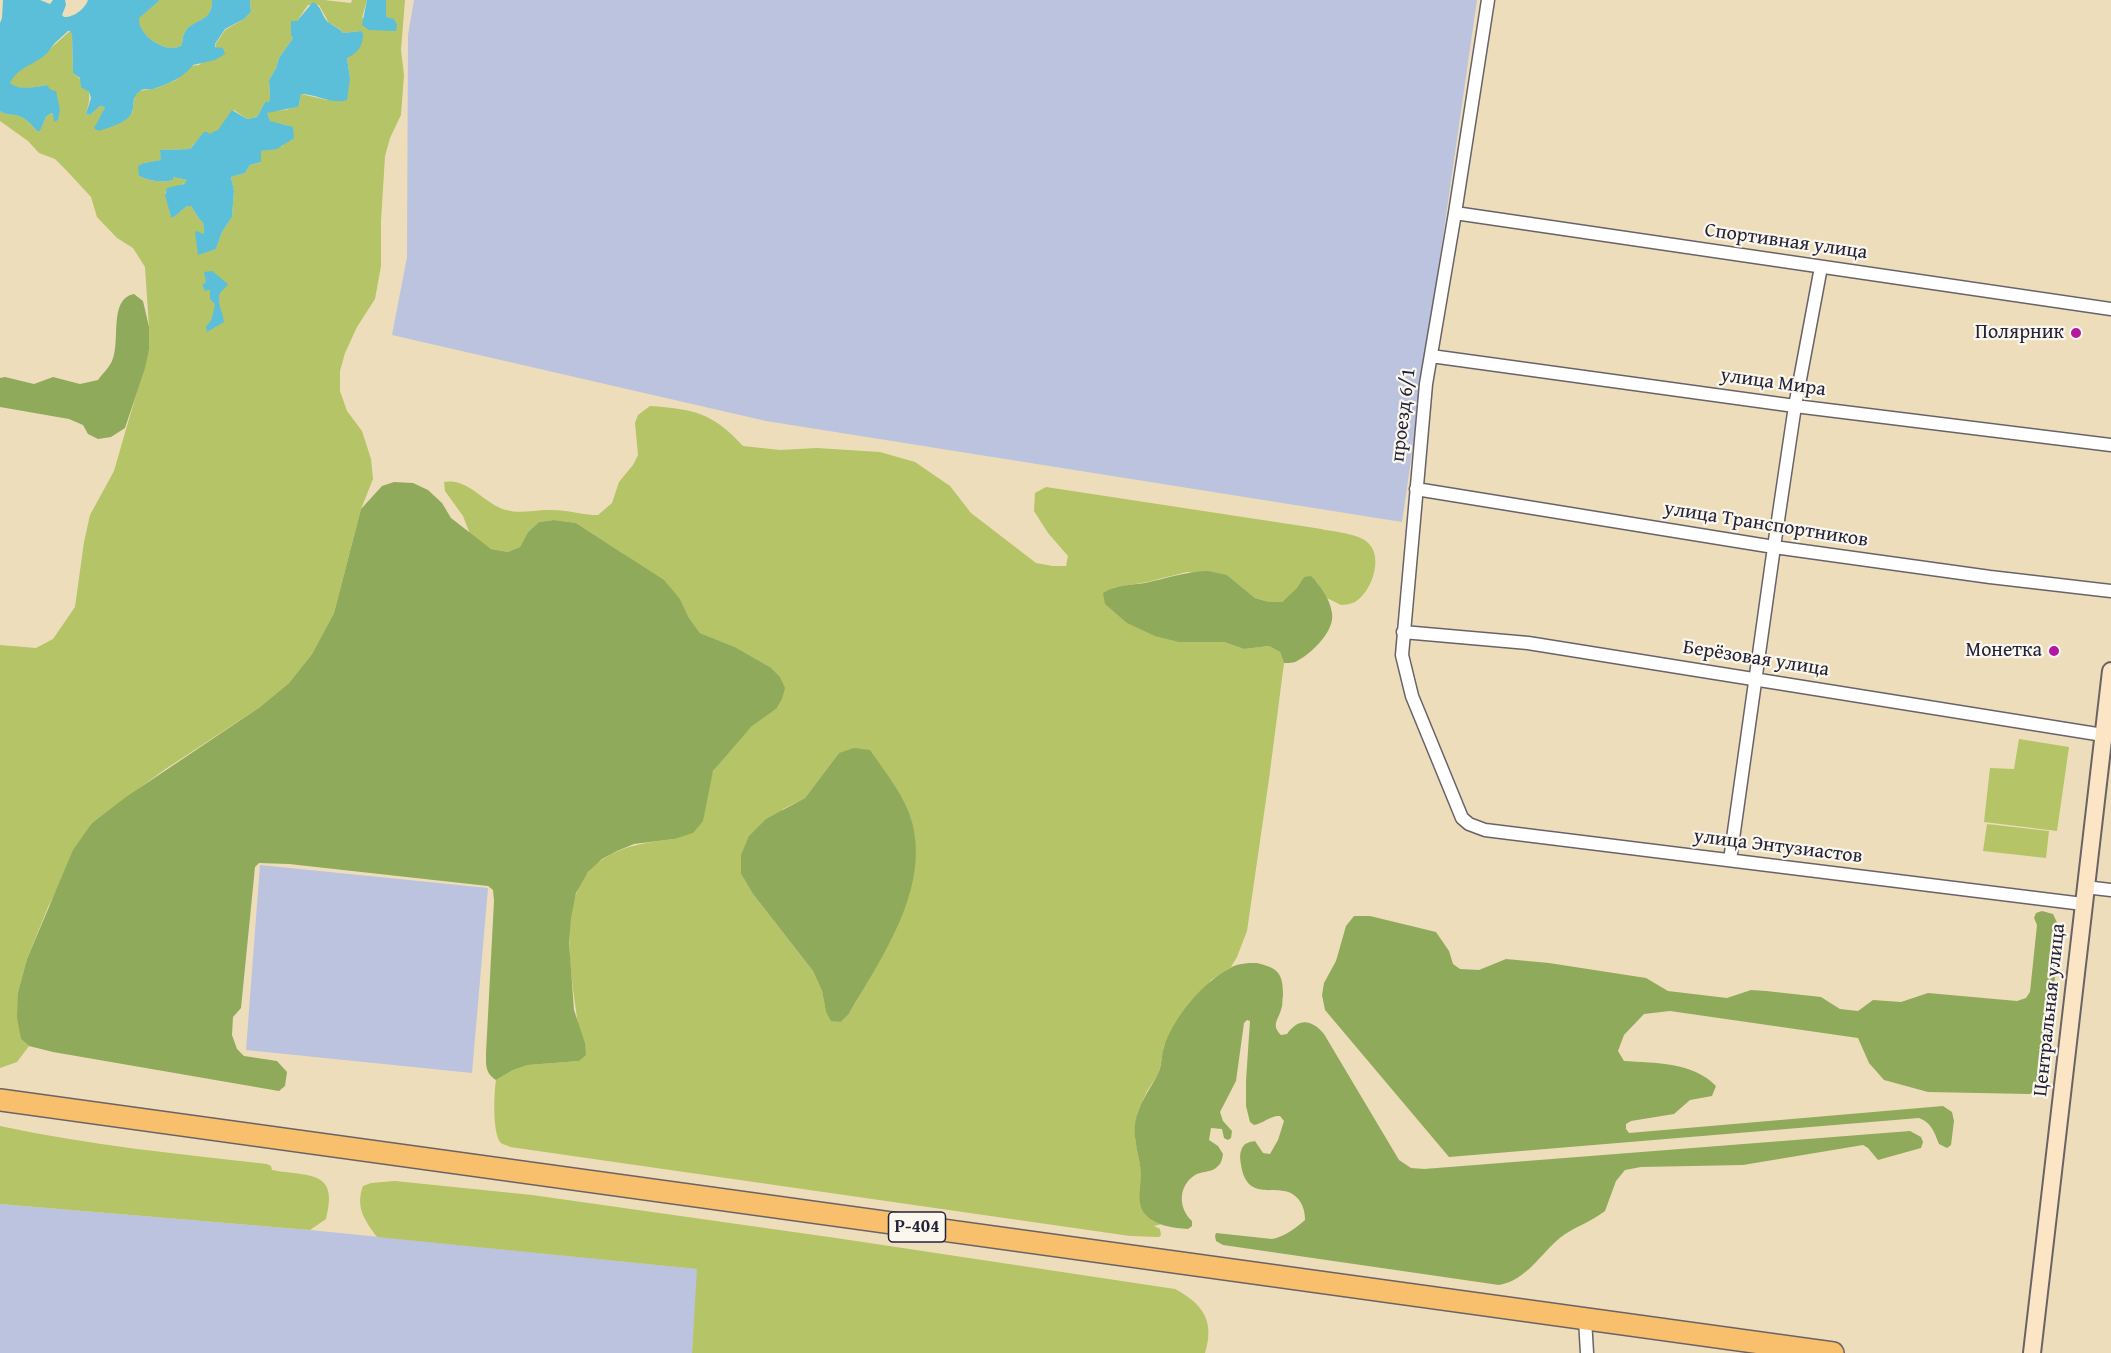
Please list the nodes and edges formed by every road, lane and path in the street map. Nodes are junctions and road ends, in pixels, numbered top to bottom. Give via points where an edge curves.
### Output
1 (1488, 0) edge
2 (1455, 213) junction
3 (1821, 267) junction
4 (2111, 309) edge
5 (1431, 356) junction
6 (1795, 406) junction
7 (2111, 445) edge
8 (1416, 489) junction
9 (1774, 547) junction
10 (2111, 591) edge
11 (1403, 632) junction
12 (2111, 671) edge
13 (1756, 679) junction
14 (2103, 735) junction
15 (1469, 824) joint
16 (1730, 860) junction
17 (2085, 887) junction
18 (2111, 890) edge
19 (2083, 904) junction
20 (0, 1100) edge
21 (1585, 1319) junction
22 (1587, 1353) edge
23 (1833, 1353) edge
24 (2032, 1353) edge

1 - 2 street, проезд 6/1
2 - 3 street, Спортивная улица
2 - 5 street, проезд 6/1
3 - 4 street, Спортивная улица
3 - 6 street
5 - 6 street, улица Мира
5 - 8 street, проезд 6/1
6 - 7 street, улица Мира
6 - 9 street
8 - 9 street, улица Транспортников
8 - 11 street, проезд 6/1
9 - 10 street, улица Транспортников
9 - 13 street
11 - 13 street, Берёзовая улица via 1528,643
11 - 15 street, проезд 6/1 via 1403,661 1412,696 1462,818
12 - 14 street, Центральная улица
13 - 14 street, Берёзовая улица
13 - 16 street
14 - 17 street, Центральная улица
15 - 16 street, улица Энтузиастов via 1485,830
16 - 19 street, улица Энтузиастов
17 - 18 street
17 - 19 street, Центральная улица
19 - 24 street, Центральная улица
20 - 21 highway, Р-404
21 - 22 street
21 - 23 highway, Р-404

